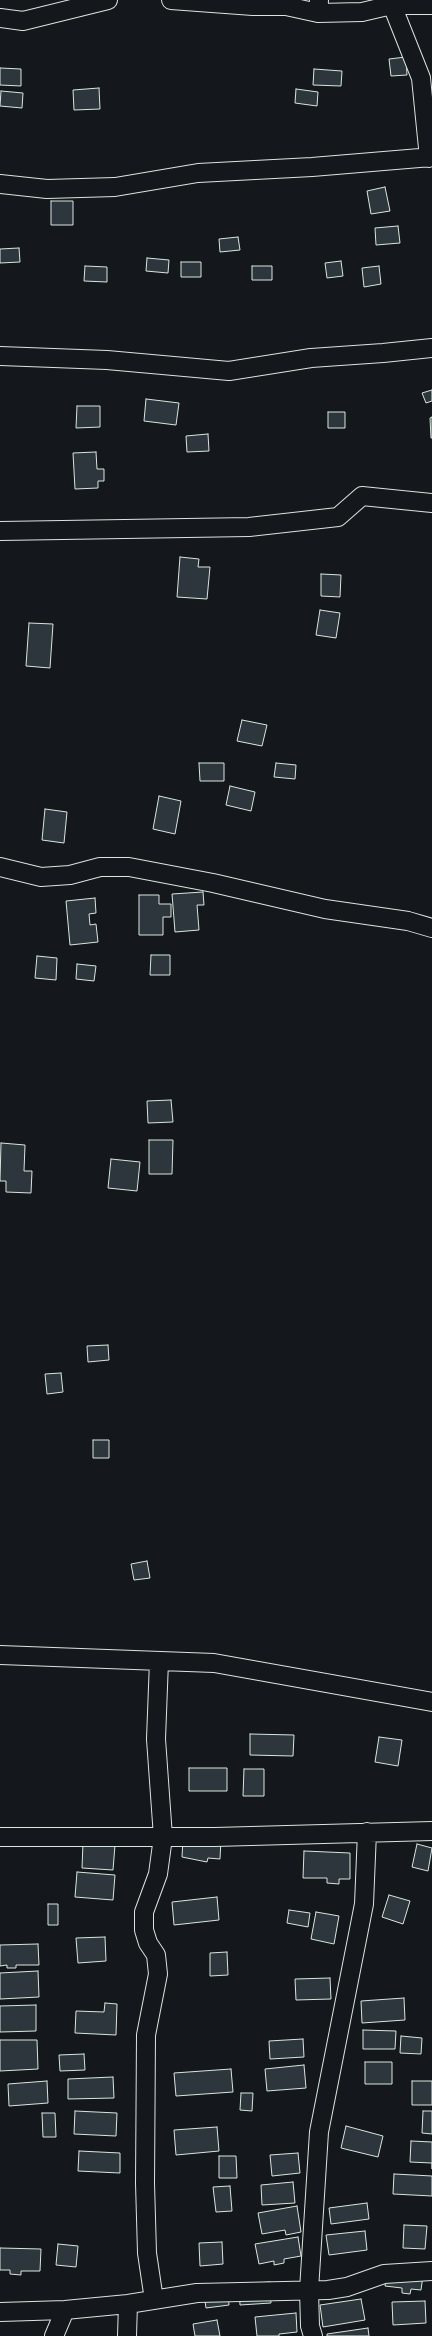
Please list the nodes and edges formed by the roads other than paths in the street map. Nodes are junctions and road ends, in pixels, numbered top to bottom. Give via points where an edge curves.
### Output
1 (108, 0) edge
2 (171, 0) edge
3 (392, 5) junction
4 (432, 5) edge
5 (318, 6) edge
6 (0, 18) edge
7 (430, 157) edge
8 (0, 184) edge
9 (432, 348) edge
10 (0, 356) edge
11 (432, 503) edge
12 (0, 531) edge
13 (0, 867) edge
14 (432, 928) edge
15 (0, 1655) edge
16 (159, 1661) junction
17 (432, 1702) edge
18 (432, 1831) edge
19 (367, 1832) junction
20 (0, 1837) edge
21 (163, 1838) junction
22 (432, 2271) edge
23 (309, 2290) junction
24 (154, 2300) junction
25 (128, 2304) junction
26 (65, 2310) junction
27 (0, 2312) edge
28 (54, 2336) edge
29 (127, 2336) edge
30 (313, 2336) edge

1 - 6 street via 23,21
2 - 5 street via 253,6
3 - 4 street
3 - 5 street via 362,12
3 - 7 street via 421,78
7 - 8 street via 198,174 115,187 47,189
9 - 10 street via 384,354 310,358 229,371 107,360
11 - 12 street via 362,496 338,517 249,527
13 - 14 street via 40,877 70,875 100,867 129,867 325,909 408,921
15 - 16 street
16 - 17 street via 214,1663
16 - 21 street via 156,1739
18 - 19 street
19 - 21 street
19 - 23 street via 364,1904 319,2132
20 - 21 street
21 - 24 street via 158,1874 144,1912 144,1930 148,1943 156,1955 158,1974 146,2035 147,2253
22 - 23 street via 384,2274 347,2287
23 - 24 street via 197,2293
23 - 30 street via 310,2326
24 - 25 street
25 - 26 street
25 - 29 street
26 - 27 street
26 - 28 street

